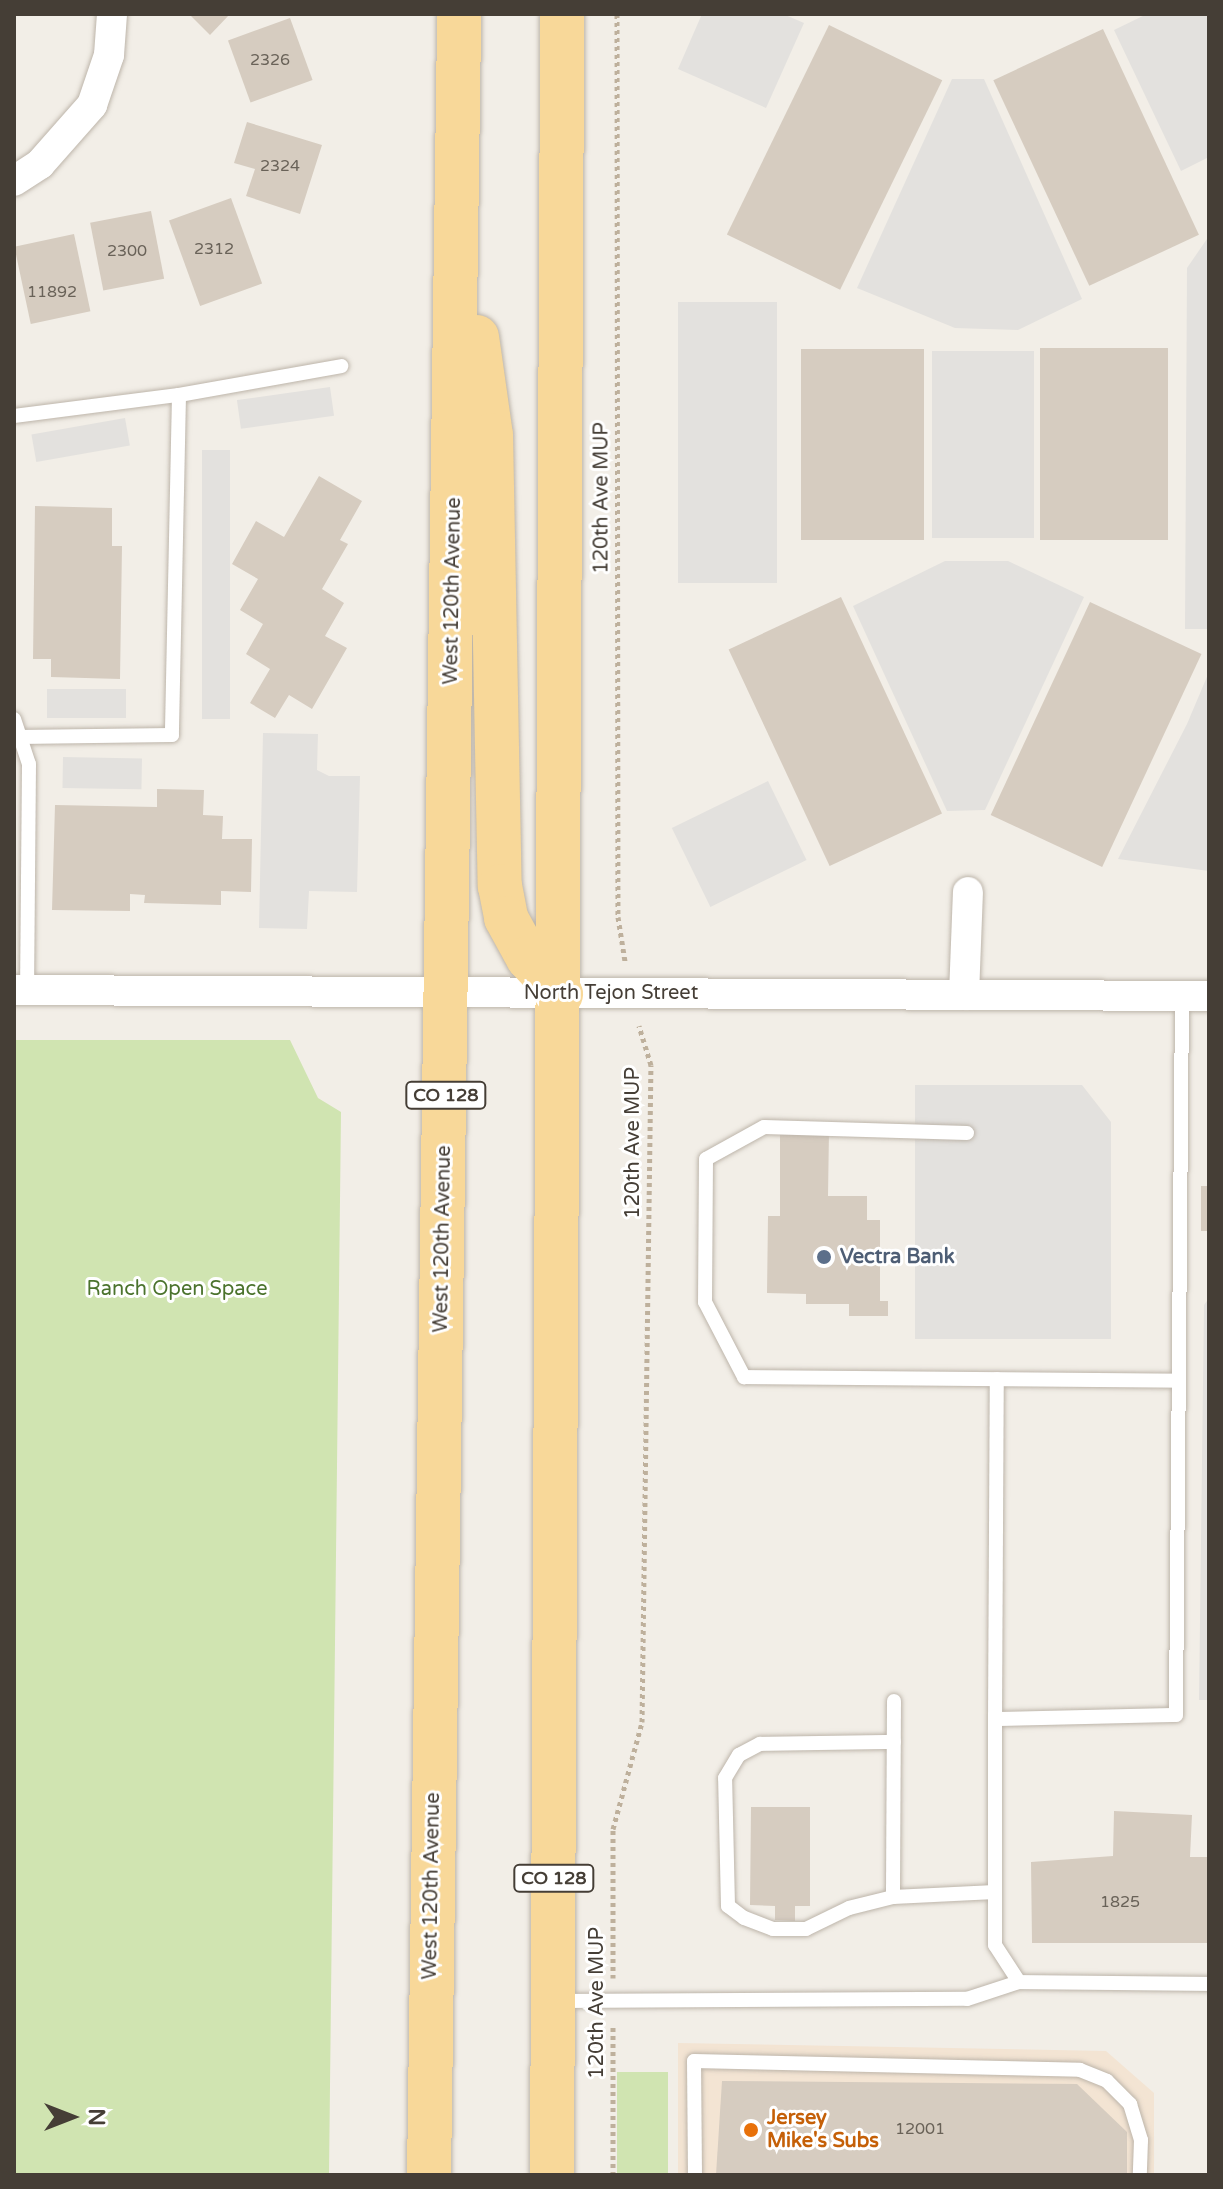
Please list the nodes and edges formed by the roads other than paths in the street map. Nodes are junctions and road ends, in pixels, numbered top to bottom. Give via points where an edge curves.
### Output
1 (112, 14) edge
2 (459, 14) edge
3 (562, 14) edge
4 (14, 181) edge
5 (457, 207) junction
6 (341, 366) dead end
7 (179, 395) junction
8 (14, 416) edge
9 (14, 719) edge
10 (16, 741) edge
11 (968, 892) dead end
12 (20, 990) edge
13 (448, 992) junction
14 (561, 994) junction
15 (964, 995) junction
16 (1195, 996) edge
17 (967, 1133) dead end
18 (997, 1379) junction
19 (1179, 1381) junction
20 (894, 1701) dead end
21 (995, 1719) junction
22 (894, 1742) junction
23 (995, 1892) junction
24 (893, 1897) junction
25 (1019, 1982) junction
26 (1209, 1984) edge
27 (553, 2001) junction
28 (429, 2175) edge
29 (552, 2175) edge
30 (695, 2175) edge
31 (1140, 2175) edge

1 - 4 street via 109,55 92,105 40,164
2 - 5 main road, West 120th Avenue / CO 128
3 - 14 main road, CO 128
5 - 13 main road, West 120th Avenue / CO 128
5 - 14 main road via 491,435 500,886 506,918 528,958
6 - 7 lane
7 - 8 lane
7 - 10 lane via 172,735
9 - 10 lane
10 - 12 lane via 29,764
11 - 15 street
12 - 13 street, North Tejon Street
13 - 14 street, North Tejon Street
13 - 28 main road, West 120th Avenue / CO 128
14 - 15 street, North Tejon Street
14 - 27 main road, CO 128
15 - 16 street, North Tejon Street
16 - 19 lane
17 - 18 lane via 764,1127 706,1159 705,1302 744,1377
18 - 19 lane
18 - 21 lane
19 - 21 lane via 1176,1715
20 - 22 lane
21 - 23 lane
22 - 24 lane
22 - 24 lane via 760,1744 739,1755 725,1778 728,1906 744,1918 773,1929 806,1929 849,1908
23 - 24 lane
23 - 25 lane via 995,1945
25 - 26 lane
25 - 27 lane via 967,1999
27 - 29 main road, CO 128
30 - 31 lane via 694,2061 1080,2070 1107,2081 1130,2104 1141,2140

